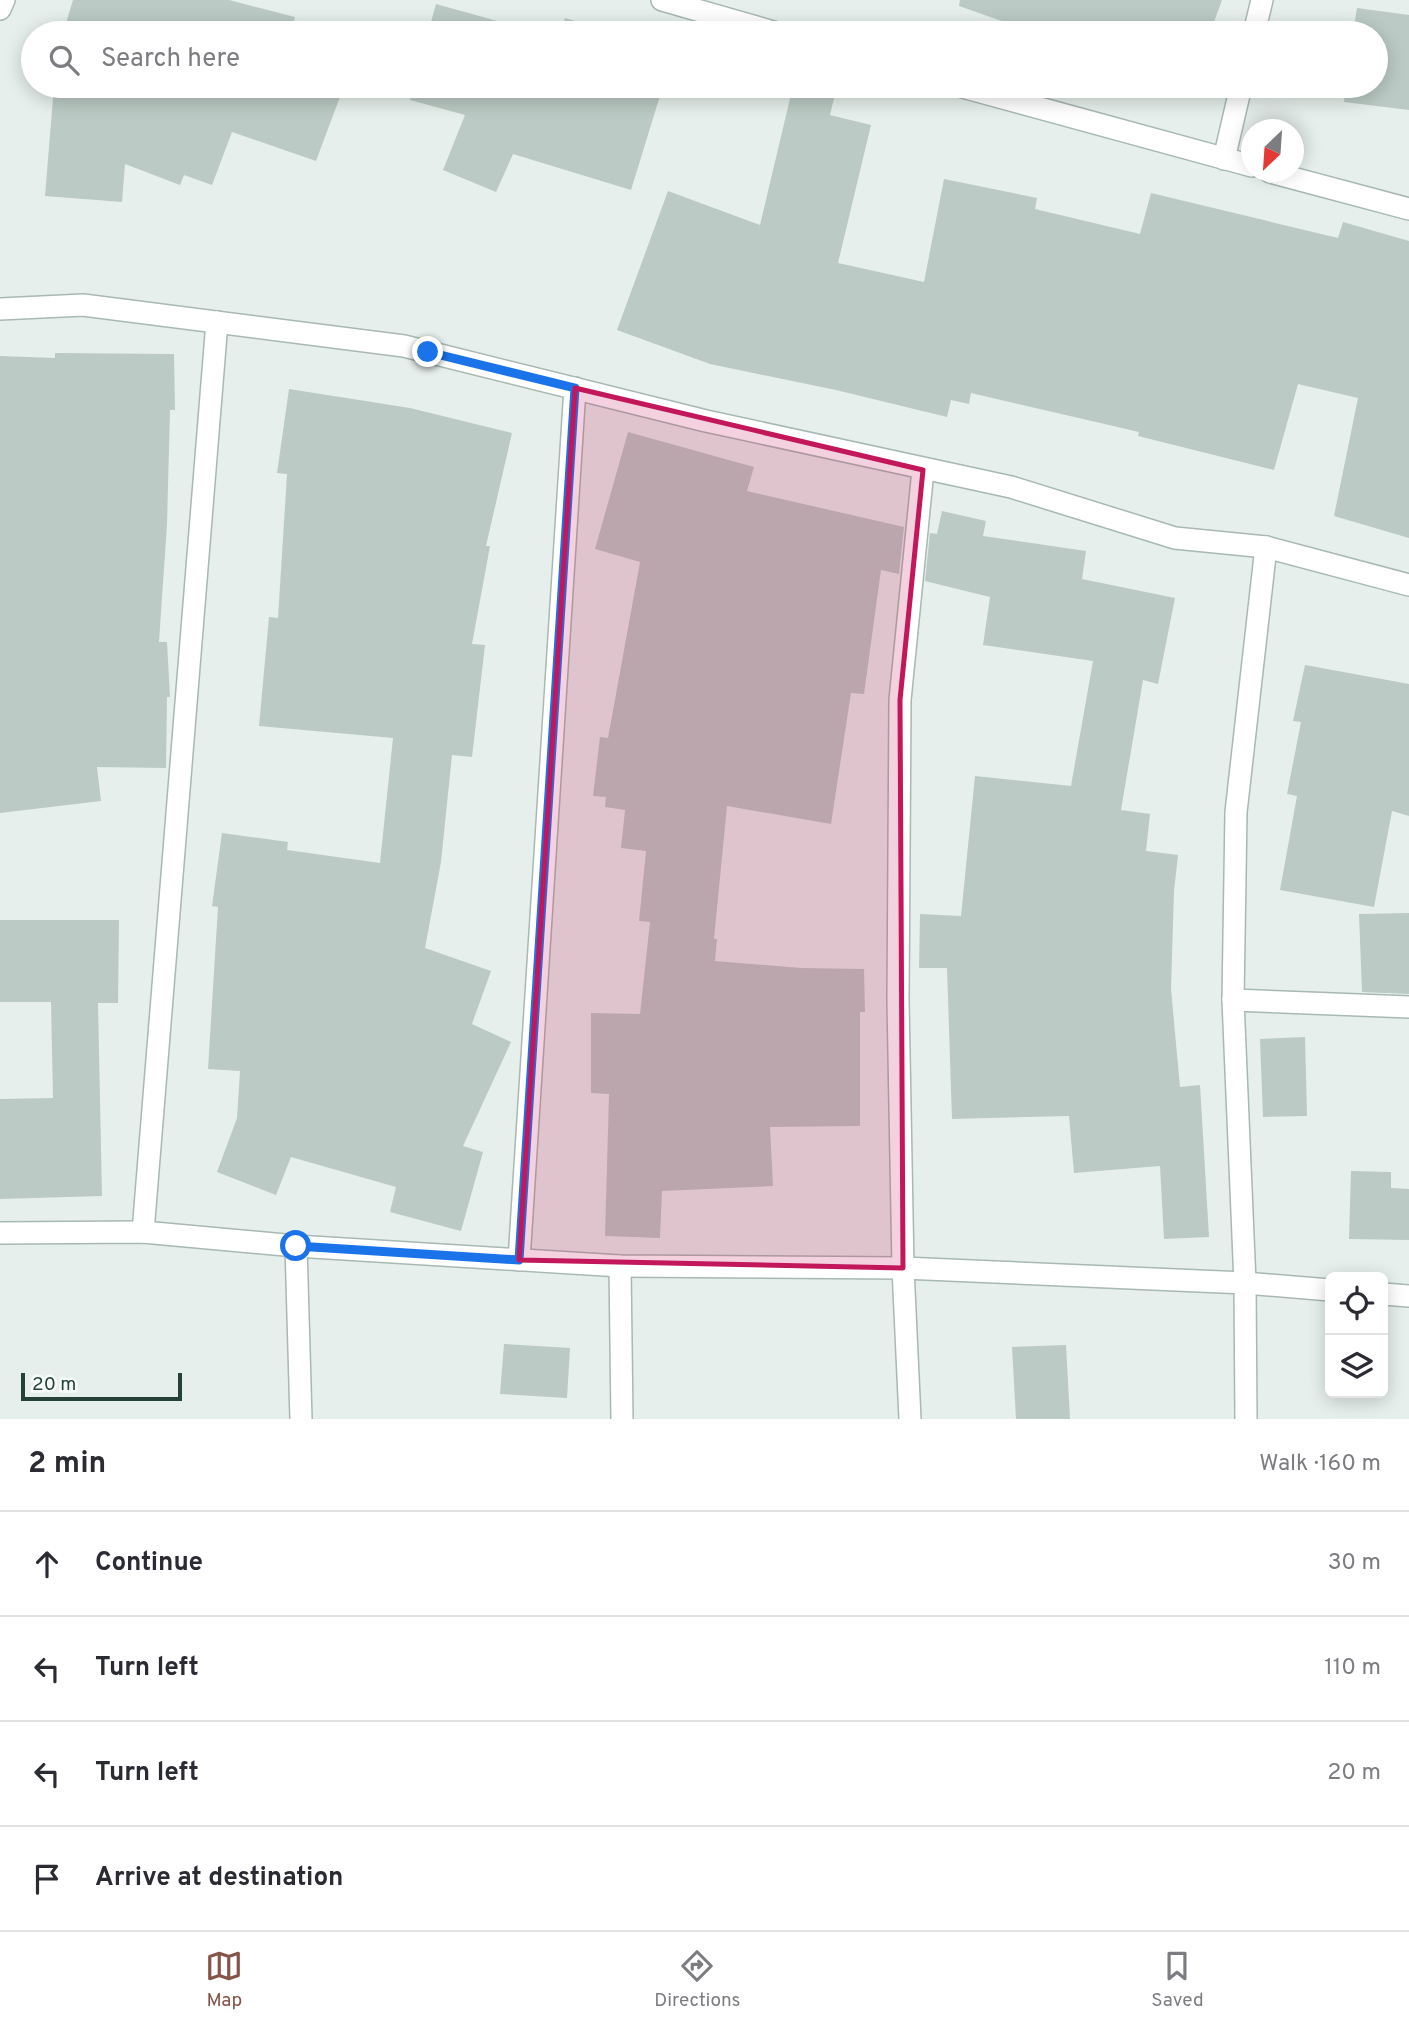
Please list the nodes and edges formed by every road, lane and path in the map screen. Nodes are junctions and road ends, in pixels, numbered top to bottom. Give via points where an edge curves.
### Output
1 (4, 0) edge
2 (662, 0) edge
3 (1262, 0) edge
4 (0, 9) edge
5 (735, 21) edge
6 (1257, 21) edge
7 (1003, 98) edge
8 (1238, 98) edge
9 (1224, 159) junction
10 (1241, 163) edge
11 (1304, 181) edge
12 (1409, 209) edge
13 (0, 309) edge
14 (217, 322) junction
15 (575, 388) junction
16 (923, 470) junction
17 (1266, 547) junction
18 (1409, 585) edge
19 (1233, 1000) junction
20 (1409, 1007) edge
21 (143, 1232) junction
22 (0, 1233) edge
23 (296, 1246) junction
24 (519, 1260) junction
25 (620, 1266) junction
26 (903, 1268) junction
27 (1245, 1283) junction
28 (1325, 1290) edge
29 (1388, 1294) edge
30 (1409, 1296) edge
31 (301, 1419) edge
32 (622, 1419) edge
33 (910, 1419) edge
34 (1246, 1419) edge

1 - 4 street
2 - 5 street
3 - 6 street
7 - 9 street
8 - 9 street
9 - 10 street
11 - 12 street
13 - 14 street via 83,305
14 - 15 street via 404,346
14 - 21 street
15 - 16 street
15 - 24 street
16 - 17 street via 1011,487 1175,538
16 - 26 street via 900,700 898,1000
17 - 18 street
17 - 19 street via 1236,812
19 - 20 street
19 - 27 street
21 - 22 street
21 - 23 street
23 - 24 street
23 - 31 street
24 - 25 street
25 - 26 street
25 - 32 street
26 - 27 street
26 - 33 street
27 - 28 street
27 - 34 street
29 - 30 street

